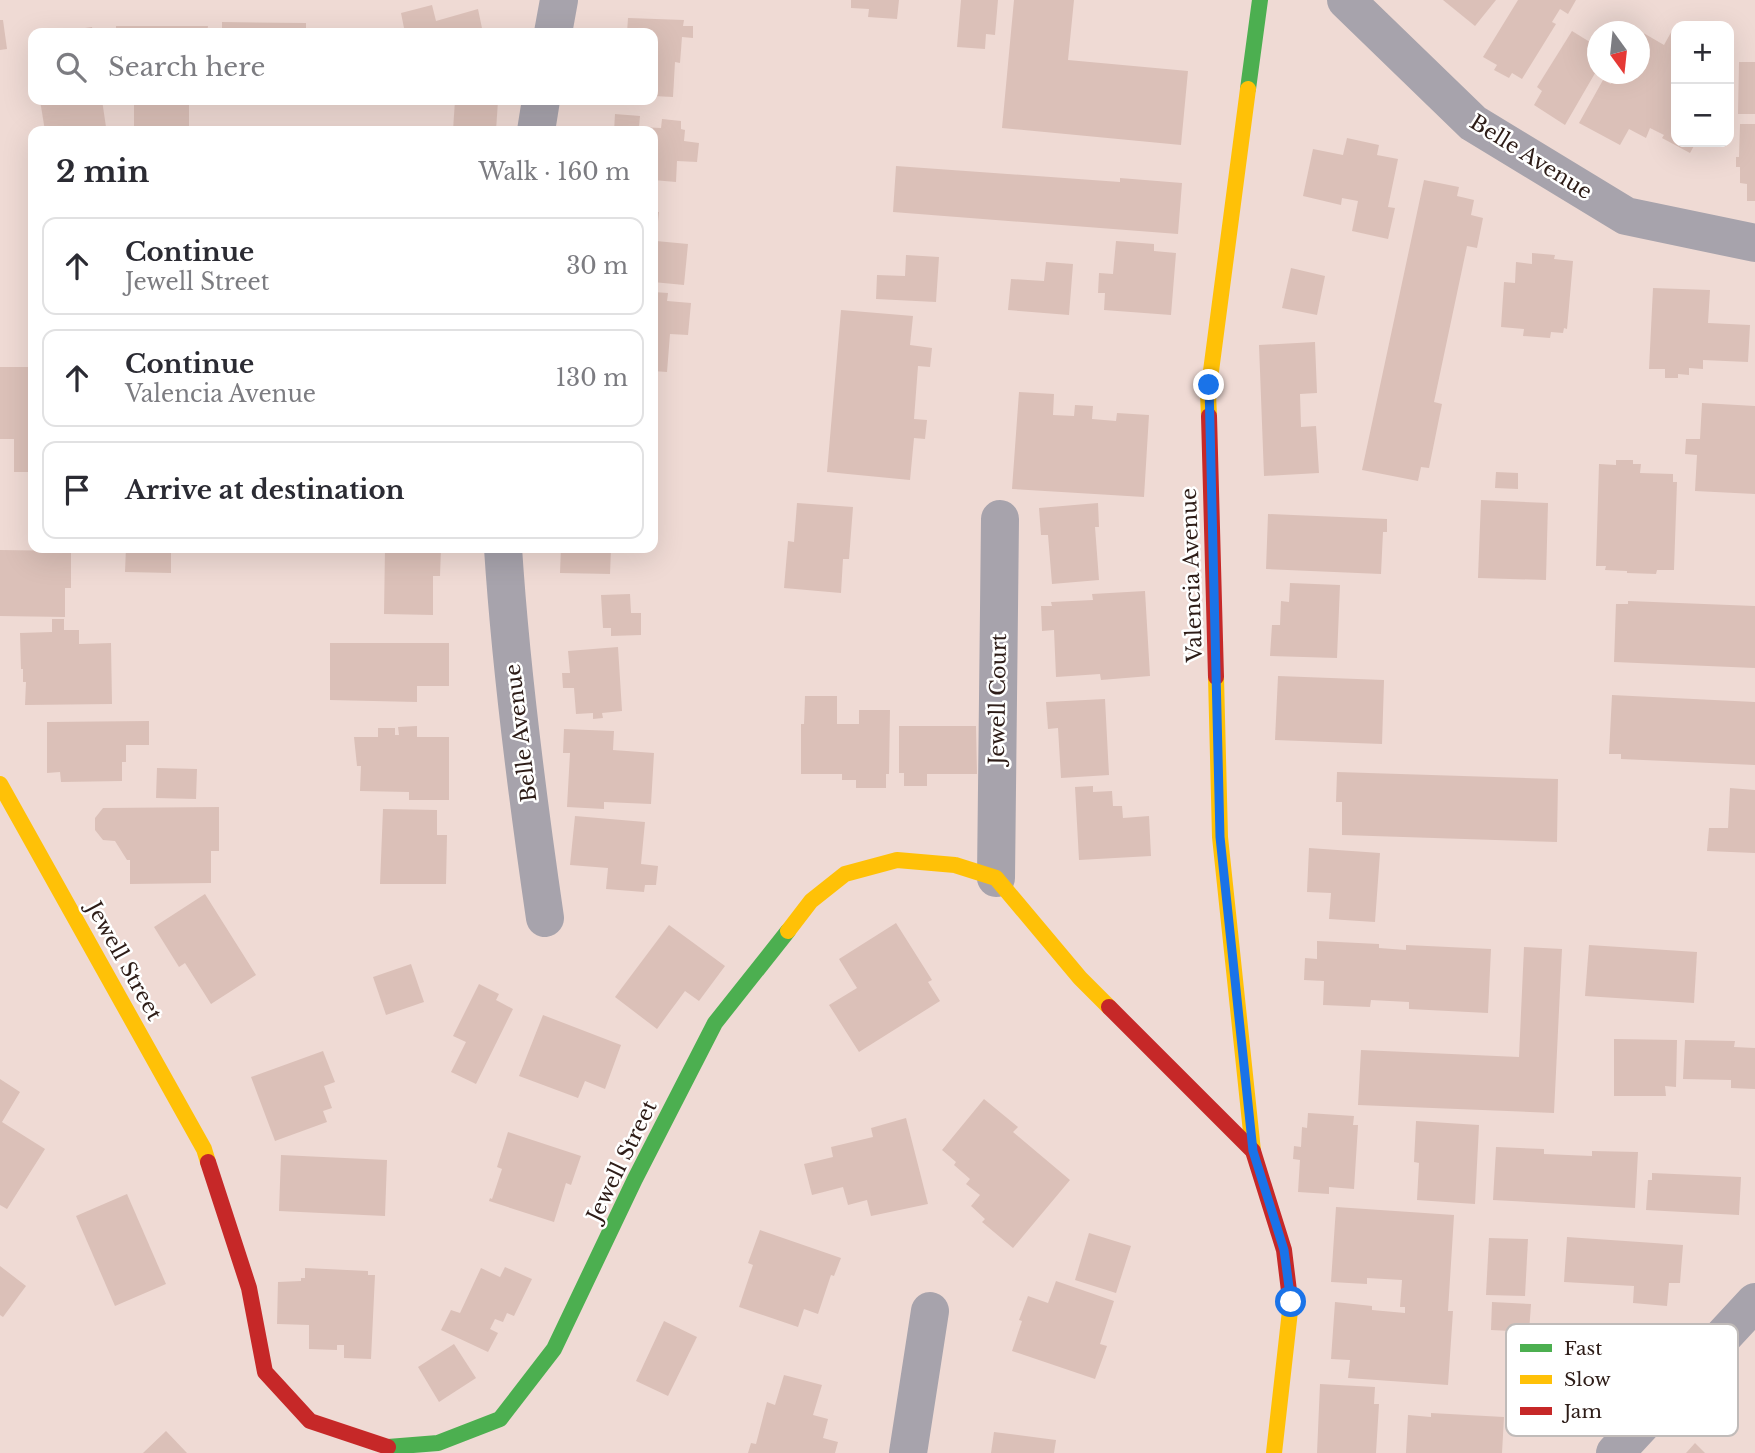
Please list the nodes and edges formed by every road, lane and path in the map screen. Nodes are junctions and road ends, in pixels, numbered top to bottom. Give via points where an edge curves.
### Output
1 (559, 0) edge
2 (1260, 0) edge
3 (1346, 0) edge
4 (554, 28) edge
5 (540, 105) edge
6 (537, 126) edge
7 (1755, 243) edge
8 (1000, 519) dead end
9 (503, 553) edge
10 (0, 784) edge
11 (996, 878) junction
12 (545, 918) dead end
13 (1253, 1151) junction
14 (1755, 1302) edge
15 (930, 1311) dead end
16 (1735, 1324) edge
17 (1631, 1436) edge
18 (908, 1453) edge
19 (1274, 1453) edge
20 (1615, 1453) edge

1 - 4 street
2 - 13 street, Valencia Avenue via 1208,394 1220,837
3 - 7 street, Belle Avenue via 1473,123 1626,216
5 - 6 street
8 - 11 street, Jewell Court
9 - 12 street, Belle Avenue
10 - 11 street, Jewell Street via 204,1149 249,1288 265,1372 310,1421 392,1448 439,1443 499,1419 554,1349 715,1023 811,901 845,874 897,860 955,865
11 - 13 street via 1080,978
13 - 19 street via 1284,1250 1291,1302
14 - 16 street
15 - 18 street
17 - 20 street

